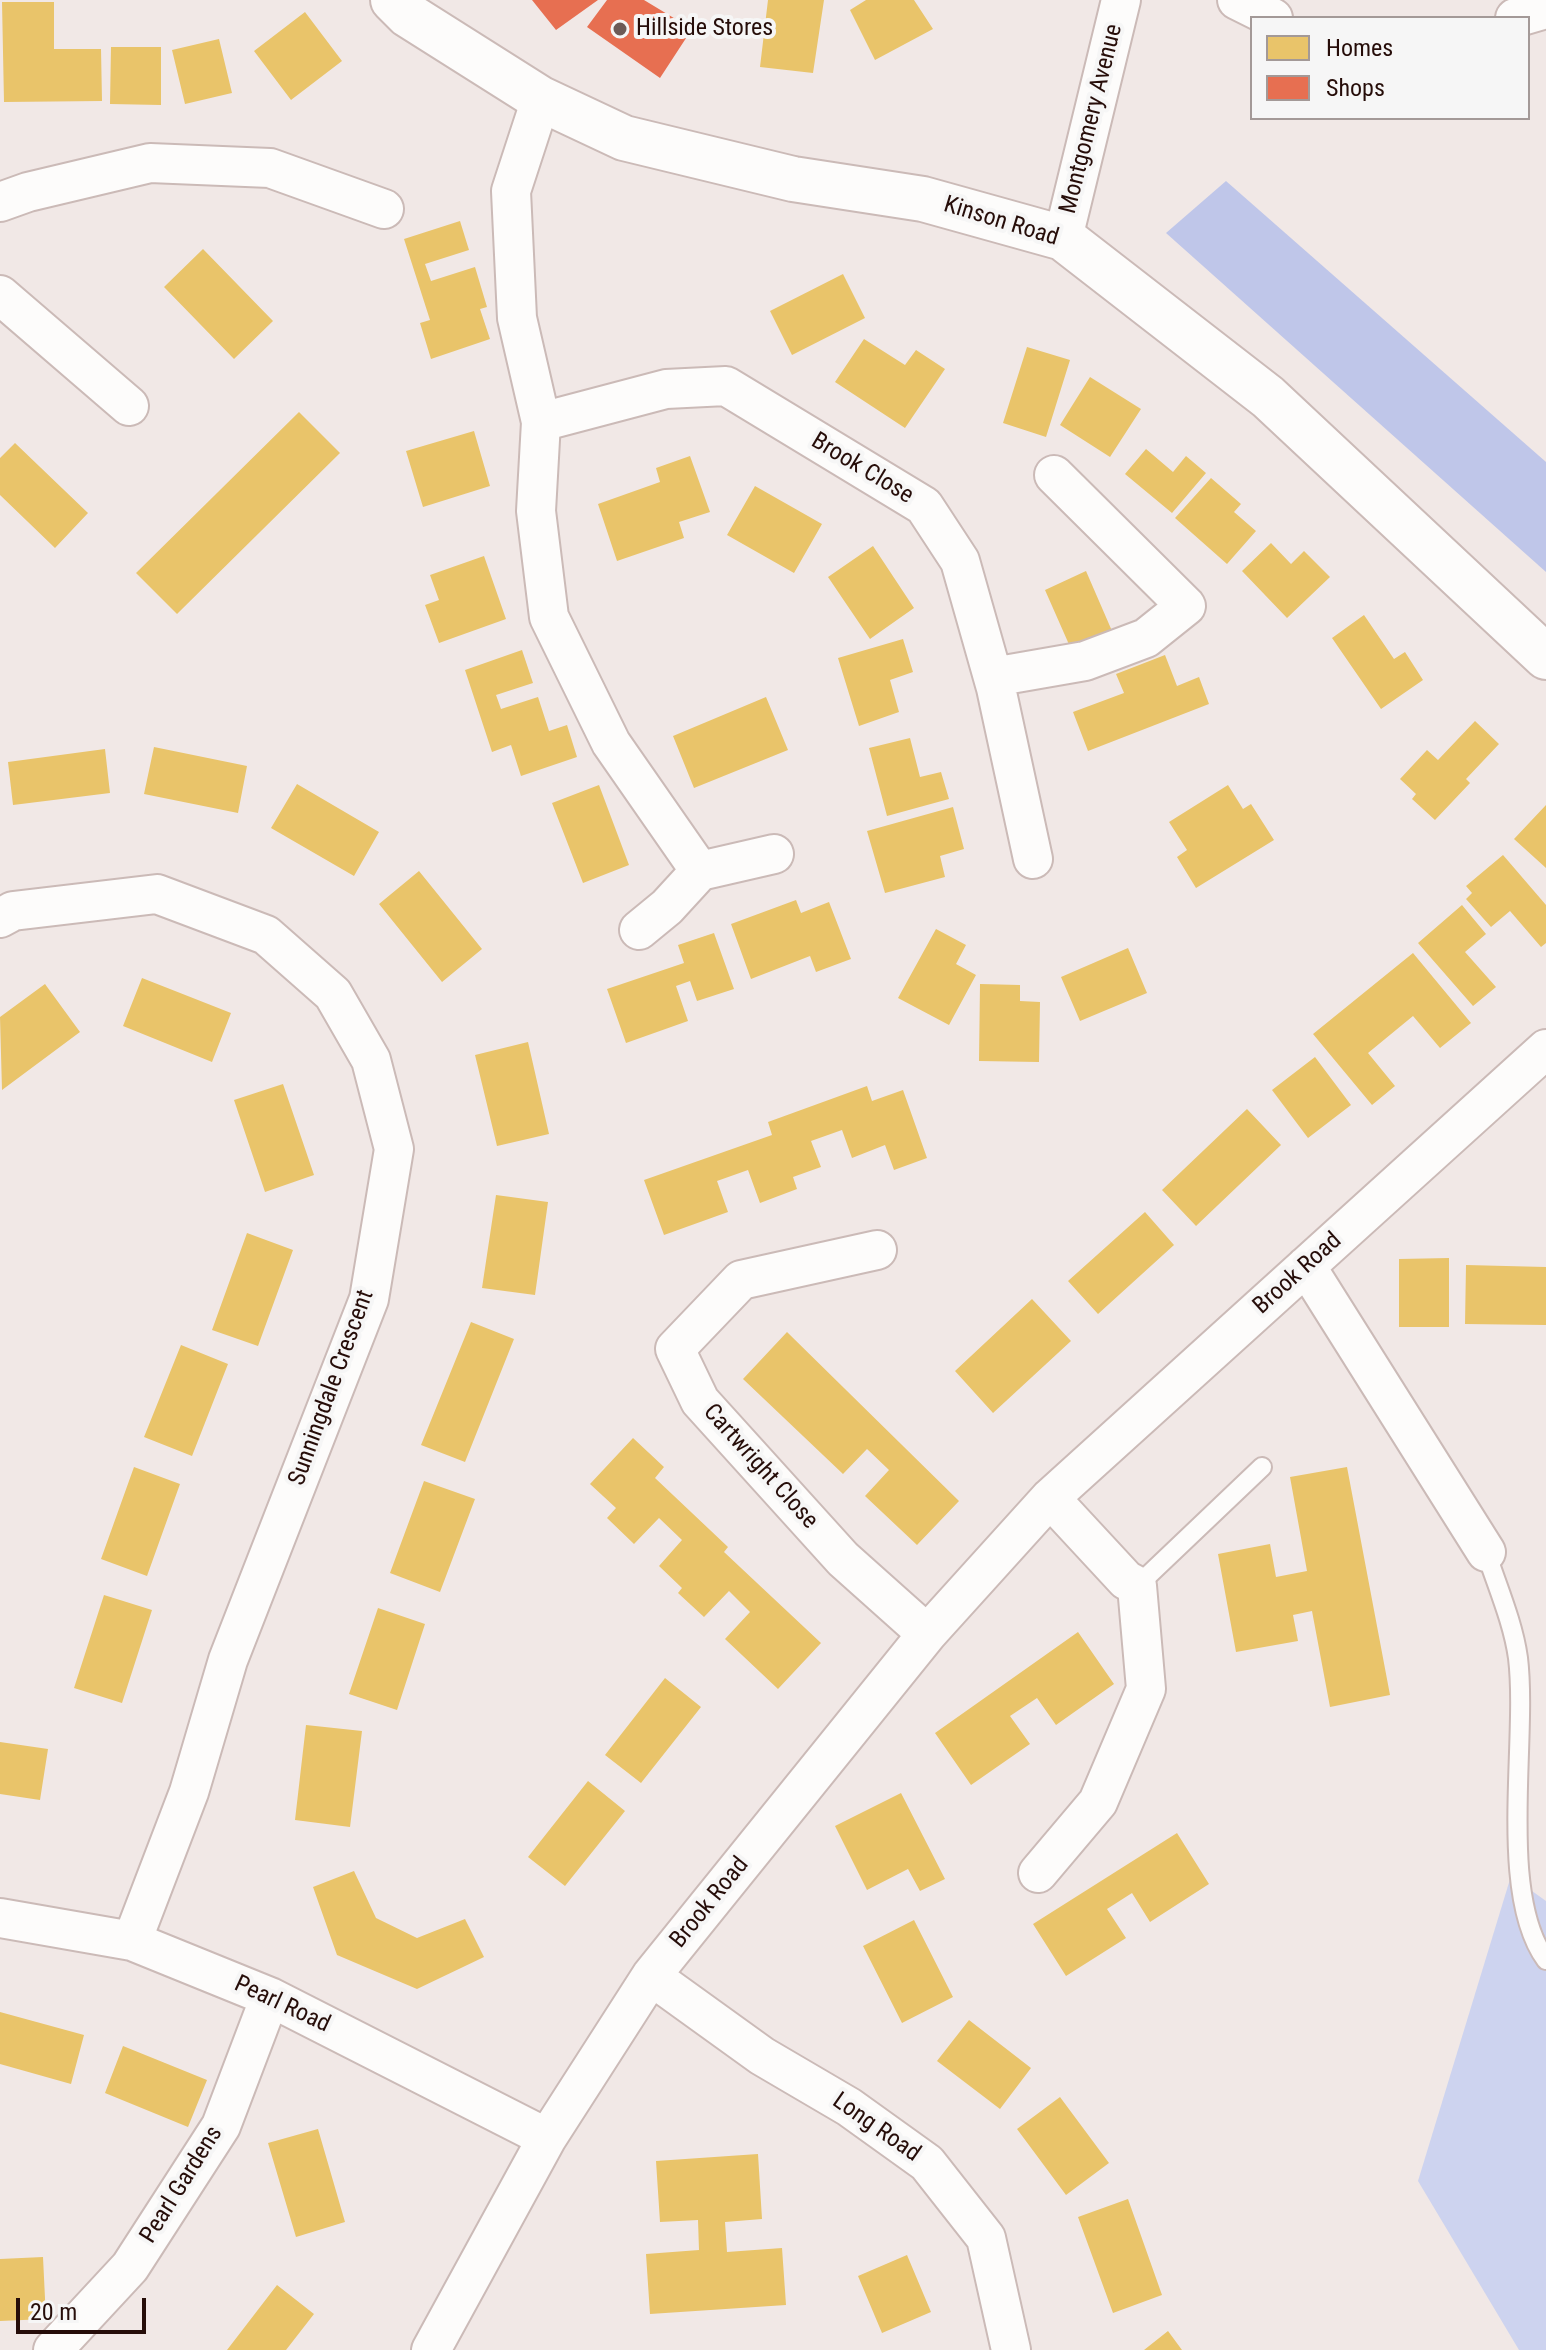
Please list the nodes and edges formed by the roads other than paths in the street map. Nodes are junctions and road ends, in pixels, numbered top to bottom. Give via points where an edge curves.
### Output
1 (393, 0) edge
2 (1121, 0) edge
3 (1237, 0) edge
4 (1546, 9) edge
5 (1269, 16) edge
6 (1522, 16) edge
7 (541, 99) junction
8 (0, 202) edge
9 (384, 209) dead end
10 (1063, 238) junction
11 (0, 295) edge
12 (129, 406) dead end
13 (541, 422) junction
14 (1054, 475) dead end
15 (1546, 657) edge
16 (993, 677) junction
17 (774, 854) dead end
18 (1033, 859) dead end
19 (700, 871) junction
20 (0, 918) edge
21 (639, 930) dead end
22 (1541, 1066) edge
23 (877, 1250) dead end
24 (1306, 1266) junction
25 (1262, 1467) dead end
26 (1050, 1498) junction
27 (1486, 1552) joint
28 (1137, 1586) junction
29 (927, 1634) junction
30 (1038, 1873) dead end
31 (0, 1918) edge
32 (132, 1941) junction
33 (1546, 1960) edge
34 (651, 1976) junction
35 (270, 1997) junction
36 (547, 2138) junction
37 (53, 2350) edge
38 (431, 2350) edge
39 (1011, 2350) edge

1 - 7 street, Kinson Road via 408,15
2 - 10 street, Montgomery Avenue
3 - 5 street
4 - 6 street
7 - 10 street, Kinson Road via 624,138 793,179 923,199
7 - 13 street via 511,191 517,318
8 - 9 street via 150,163 270,168
10 - 15 street, Kinson Road via 1268,397
11 - 12 street
13 - 16 street, Brook Close via 666,389 726,386 924,506 960,561
13 - 19 street via 536,511 549,617 611,743
14 - 16 street via 1186,606 1146,638 1085,661
16 - 18 street, Brook Close
17 - 19 street
19 - 21 street
20 - 32 street, Sunningdale Crescent via 13,911 157,894 266,935 333,994 371,1060 394,1149 369,1299 228,1660 189,1792
22 - 24 street, Brook Road
23 - 29 street, Cartwright Close via 741,1280 675,1349 700,1401 843,1559
24 - 26 street, Brook Road
24 - 27 street
25 - 28 lane
26 - 28 street
26 - 29 street, Brook Road
27 - 33 lane via 1518,1658 1519,1848 1528,1925
28 - 30 street via 1146,1689 1098,1802
29 - 34 street, Brook Road
31 - 32 street, Pearl Road
32 - 35 street, Pearl Road
34 - 36 street, Brook Road
34 - 39 street, Long Road via 927,2163 986,2238
35 - 36 street, Pearl Road
35 - 37 street, Pearl Gardens via 221,2126 130,2267
36 - 38 street, Brook Road

